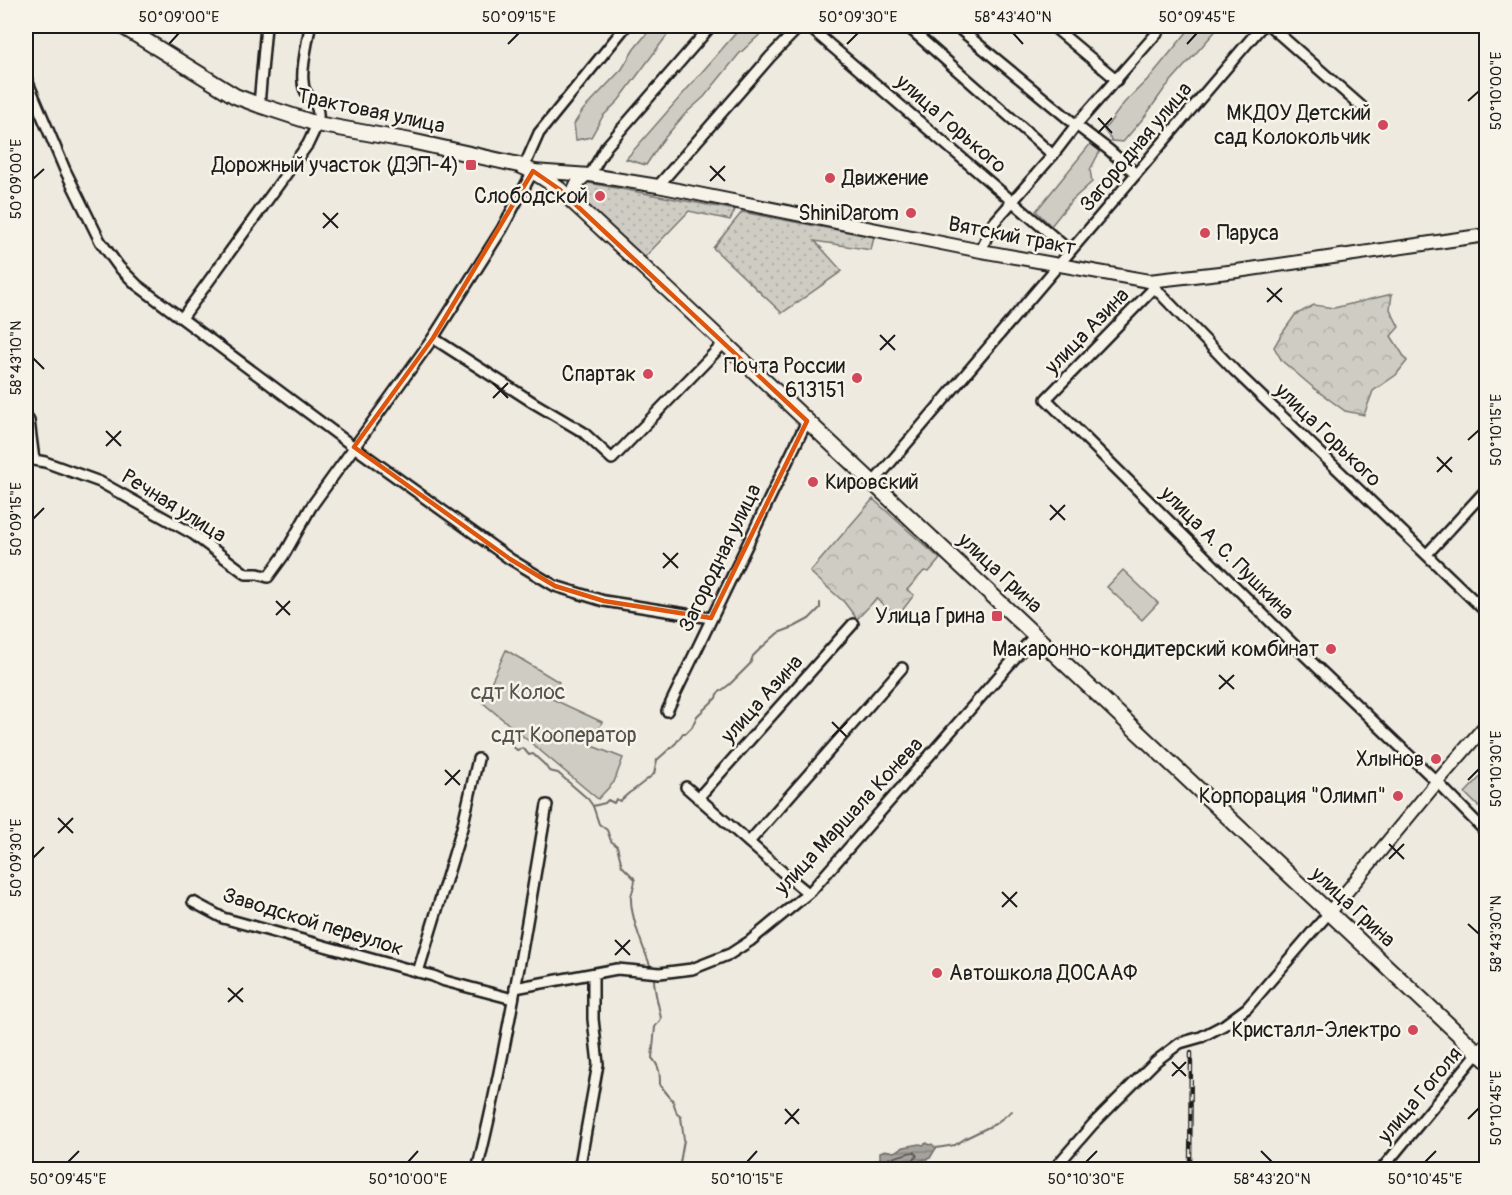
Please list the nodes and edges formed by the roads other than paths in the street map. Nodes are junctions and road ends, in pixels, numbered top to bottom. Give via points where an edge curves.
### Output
1 (122, 26) edge
2 (266, 26) edge
3 (310, 26) edge
4 (626, 26) edge
5 (711, 26) edge
6 (800, 26) edge
7 (808, 26) edge
8 (907, 26) edge
9 (956, 26) edge
10 (1163, 26) edge
11 (1262, 26) edge
12 (1270, 26) edge
13 (1056, 29) dead end
14 (26, 78) edge
15 (1117, 80) junction
16 (259, 105) junction
17 (1362, 107) dead end
18 (317, 124) junction
19 (1076, 125) junction
20 (1053, 155) junction
21 (528, 169) junction
22 (1136, 174) junction
23 (588, 175) junction
24 (658, 186) junction
25 (1012, 200) junction
26 (574, 203) junction
27 (1486, 235) edge
28 (981, 251) junction
29 (1070, 251) junction
30 (1058, 265) junction
31 (1152, 284) junction
32 (182, 318) junction
33 (433, 338) junction
34 (724, 343) junction
35 (1046, 399) joint
36 (26, 416) edge
37 (807, 421) junction
38 (354, 447) junction
39 (873, 483) junction
40 (1486, 490) edge
41 (1427, 554) junction
42 (1486, 612) edge
43 (711, 618) junction
44 (853, 624) dead end
45 (1035, 635) junction
46 (902, 668) dead end
47 (667, 711) dead end
48 (1486, 725) edge
49 (478, 759) dead end
50 (1437, 782) junction
51 (686, 787) dead end
52 (698, 798) junction
53 (547, 805) dead end
54 (1486, 832) edge
55 (750, 842) junction
56 (808, 893) junction
57 (193, 902) dead end
58 (1329, 914) junction
59 (418, 972) junction
60 (593, 974) junction
61 (515, 988) junction
62 (513, 999) junction
63 (1484, 1052) edge
64 (477, 1170) edge
65 (579, 1170) edge
66 (1053, 1170) edge
67 (1381, 1170) edge

1 - 16 highway, Трактовая улица via 236,96
2 - 16 street
3 - 18 street via 302,79 304,91 319,112
4 - 21 street via 539,132
5 - 23 street via 606,147
6 - 24 street
7 - 25 street, улица Горького
8 - 20 street
9 - 19 street
10 - 15 street
11 - 22 street, Загородная улица
12 - 17 street
13 - 15 street
14 - 32 street via 100,241 137,285
15 - 19 street
16 - 18 highway, Трактовая улица
18 - 21 highway, Трактовая улица
18 - 32 street via 308,144
19 - 20 street
19 - 22 street
20 - 25 street
21 - 23 main road, Вятский тракт
21 - 26 highway, улица Грина
21 - 33 street via 502,229
22 - 29 street, Загородная улица
23 - 24 main road, Вятский тракт
23 - 26 main road via 575,188
24 - 28 main road, Вятский тракт
25 - 28 street via 991,226
25 - 29 street, улица Горького
26 - 34 highway, улица Грина
27 - 31 main road, Вятский тракт
28 - 30 main road, Вятский тракт
29 - 30 street, Загородная улица
30 - 31 main road, Вятский тракт
30 - 39 street, Загородная улица
31 - 35 street, улица Азина
31 - 41 street, улица Горького via 1234,370
32 - 38 street
33 - 34 street via 583,432 612,459
33 - 38 street
34 - 37 highway, улица Грина
35 - 50 street, улица А. С. Пушкина
36 - 38 street, Речная улица via 34,460 100,482 193,534 246,574 268,577
37 - 39 highway, улица Грина
37 - 43 street, Загородная улица
38 - 43 street via 510,559 555,586 604,601
39 - 45 highway, улица Грина
40 - 41 street
41 - 42 street, улица Горького
43 - 47 street, Загородная улица
44 - 52 street, улица Азина
45 - 56 street, улица Маршала Конева
45 - 58 highway, улица Грина
46 - 55 street
48 - 50 main road
49 - 59 street, Заводской переулок via 462,828
50 - 54 street, улица А. С. Пушкина
50 - 58 main road
51 - 52 street
52 - 55 street
53 - 61 street
55 - 56 street
56 - 60 street, улица Маршала Конева via 750,941 730,954 692,969 617,969
57 - 59 street, Заводской переулок via 222,918
58 - 63 highway, улица Грина
58 - 66 street via 1247,1008 1209,1033 1180,1043 1156,1061
59 - 62 street
60 - 61 street, улица Маршала Конева
60 - 65 street via 598,1064
61 - 62 street
62 - 64 street
63 - 67 street, улица Гоголя

